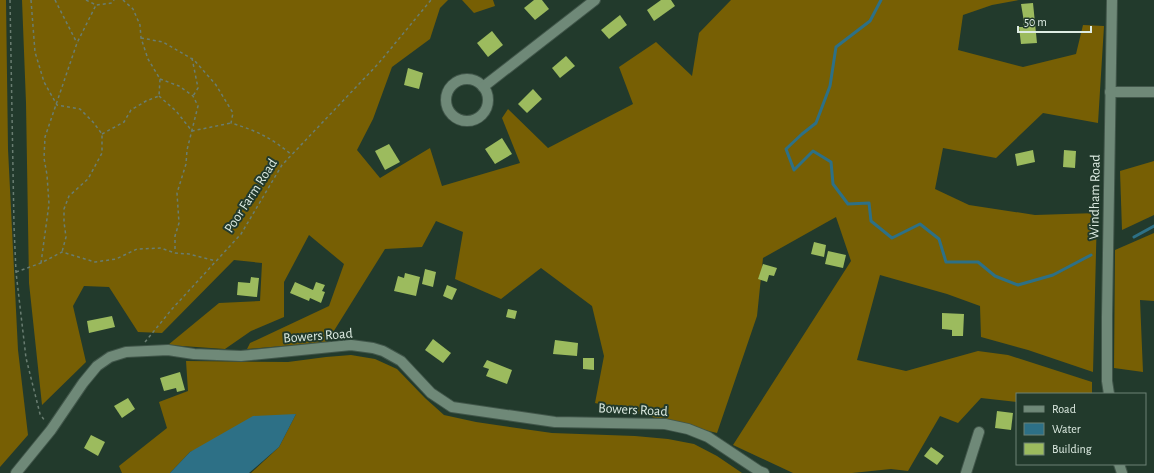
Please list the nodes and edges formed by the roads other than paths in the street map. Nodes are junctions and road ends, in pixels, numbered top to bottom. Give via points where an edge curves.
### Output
1 (595, 0) edge
2 (1112, 0) edge
3 (483, 87) junction
4 (1110, 92) junction
5 (1154, 92) edge
6 (1109, 393) edge
7 (979, 432) dead end
8 (16, 473) edge
9 (764, 473) edge
10 (966, 473) edge

1 - 3 street
2 - 4 street, Windham Road
3 - 3 street via 471,79 454,84 449,89 446,99 451,113 459,119 466,120 480,116 487,104
4 - 5 street
4 - 6 street, Windham Road via 1107,317
7 - 10 street
8 - 9 street, Bowers Road via 51,430 83,383 97,366 110,357 126,352 168,350 241,356 350,346 373,348 401,361 431,393 452,407 555,422 657,424 688,429 708,437

